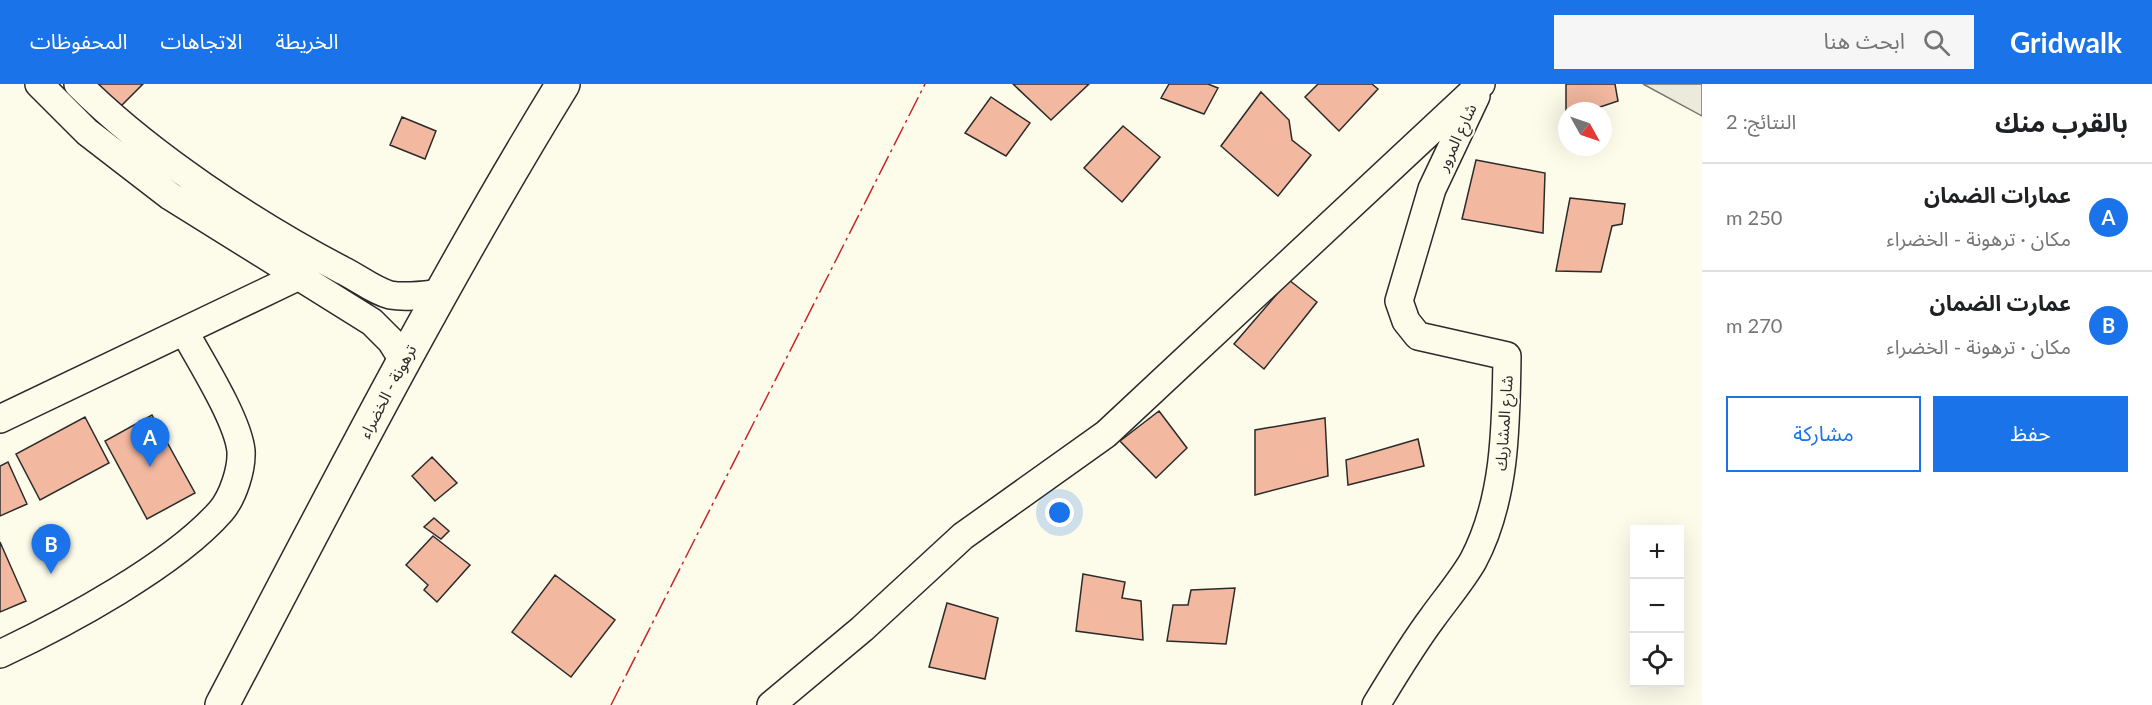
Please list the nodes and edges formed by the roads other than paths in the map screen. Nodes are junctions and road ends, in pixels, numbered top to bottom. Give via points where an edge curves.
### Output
1 (39, 84) edge
2 (78, 84) edge
3 (563, 84) edge
4 (1481, 84) edge
5 (1432, 189) joint
6 (306, 265) junction
7 (440, 293) junction
8 (184, 331) junction
9 (403, 360) junction
10 (0, 419) edge
11 (0, 654) edge
12 (222, 705) edge
13 (771, 705) edge
14 (1376, 705) edge

1 - 6 street via 87,132 170,196
2 - 6 street via 105,111
3 - 7 highway, ترهونة - الخضراء
4 - 5 street, شارع المرور
4 - 13 street via 1106,434 963,536
5 - 14 street, شارع المشاريك via 1399,301 1406,321 1418,336 1507,356 1506,426 1499,477 1486,528 1472,561 1404,657
6 - 7 street via 389,294 415,297
6 - 8 street
6 - 9 street via 372,322
7 - 9 highway, ترهونة - الخضراء
8 - 10 street
8 - 11 street via 226,409 241,450 237,480 223,509 189,542 124,586
9 - 12 highway, ترهونة - الخضراء

